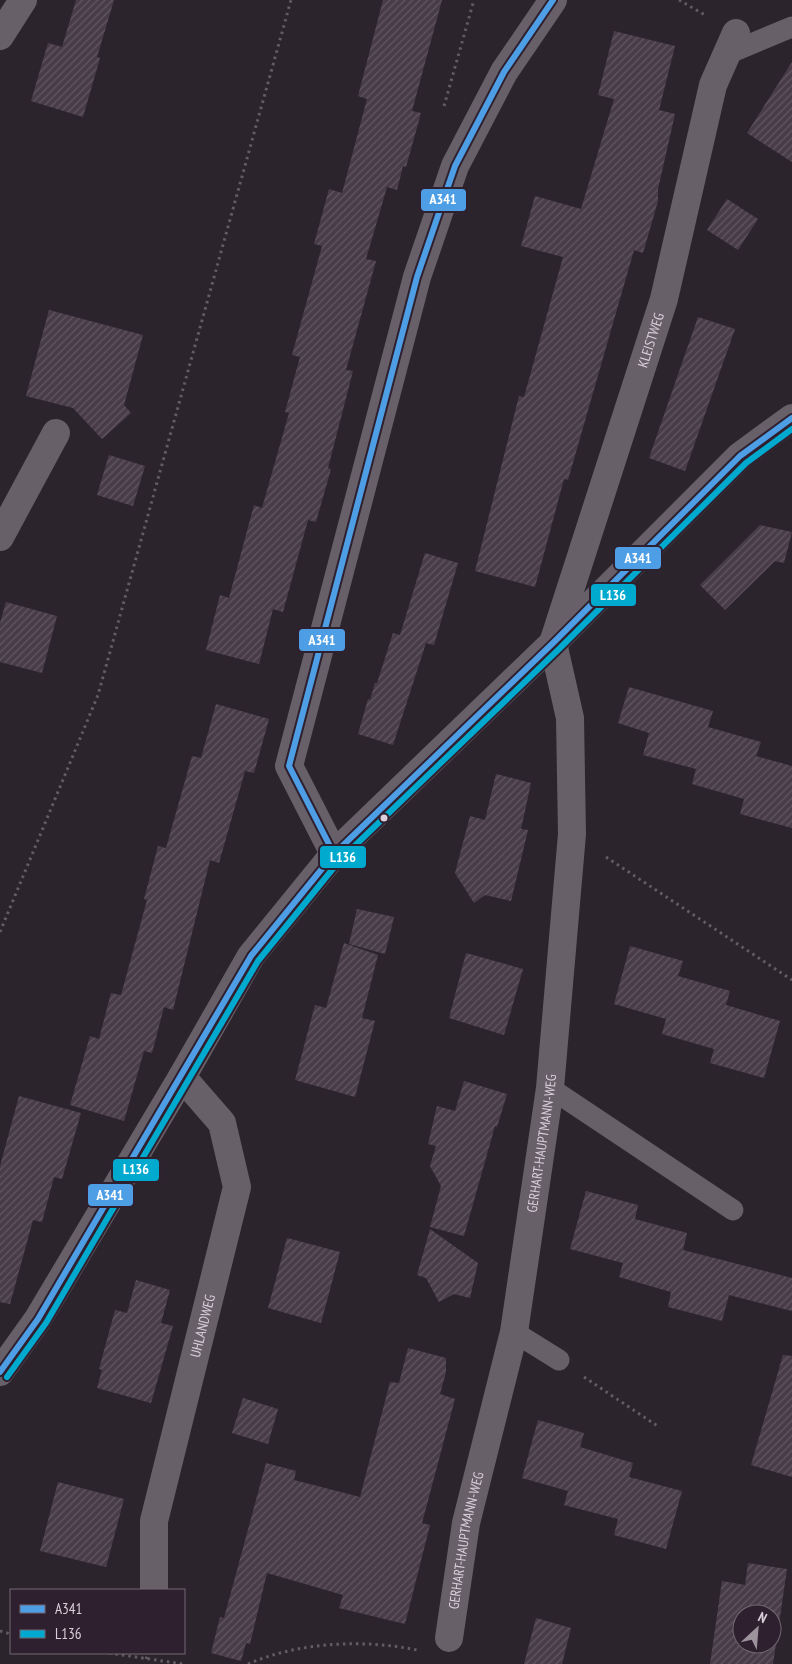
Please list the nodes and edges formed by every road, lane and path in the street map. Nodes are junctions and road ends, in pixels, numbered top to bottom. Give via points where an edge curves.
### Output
1 (23, 0) edge
2 (290, 0) edge
3 (553, 0) edge
4 (792, 27) edge
5 (0, 36) edge
6 (732, 43) joint
7 (792, 418) edge
8 (56, 433) dead end
9 (0, 537) edge
10 (552, 643) junction
11 (572, 834) junction
12 (334, 854) junction
13 (0, 932) edge
14 (792, 980) edge
15 (182, 1077) junction
16 (550, 1088) junction
17 (733, 1210) dead end
18 (514, 1332) junction
19 (559, 1360) joint
20 (0, 1372) edge
21 (659, 1427) dead end
22 (154, 1589) edge
23 (449, 1638) dead end
24 (400, 1647) dead end
25 (115, 1654) edge
26 (148, 1654) edge
27 (146, 1659) junction
28 (184, 1664) edge
29 (248, 1664) edge

1 - 5 street
2 - 13 path via 98,695
3 - 12 street via 504,72 455,166 417,277 289,766
4 - 6 lane
6 - 10 street, KLEISTWEG via 714,85 664,299
7 - 10 street via 740,456
8 - 9 street
10 - 11 street, GERHART-HAUPTMANN-WEG via 570,718
10 - 12 street
11 - 14 path
11 - 16 street, GERHART-HAUPTMANN-WEG
12 - 15 street via 251,956
15 - 20 street via 38,1320
15 - 22 street, UHLANDWEG via 222,1123 237,1187 154,1521
16 - 17 lane
16 - 18 street, GERHART-HAUPTMANN-WEG
18 - 19 lane
18 - 23 street, GERHART-HAUPTMANN-WEG via 466,1523
19 - 21 path
24 - 29 path via 338,1644 270,1654
25 - 27 path
26 - 27 path
27 - 28 path

